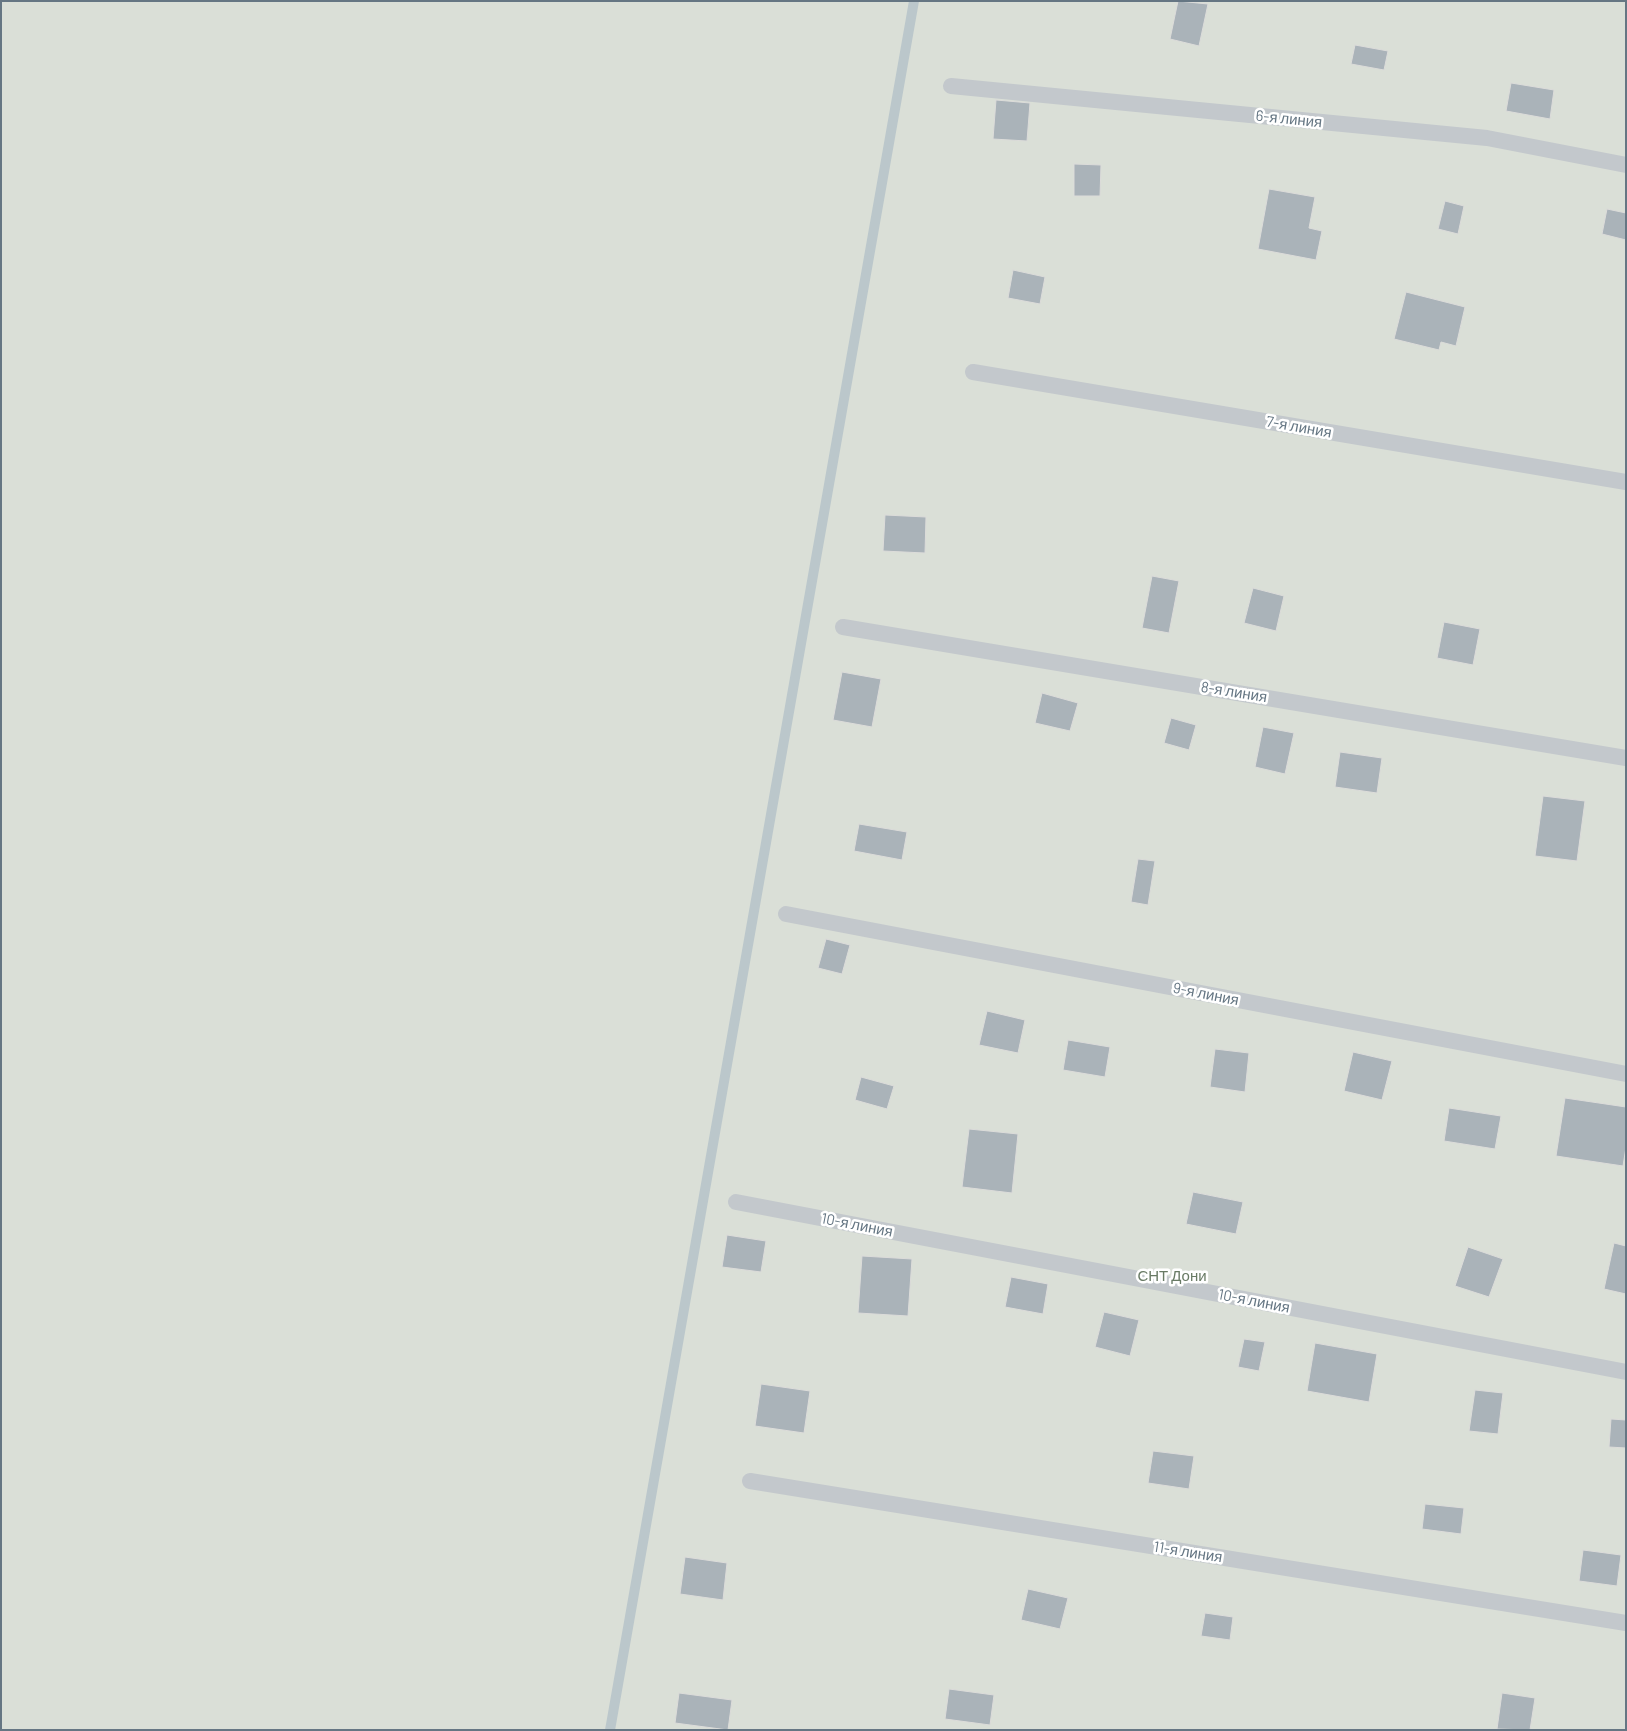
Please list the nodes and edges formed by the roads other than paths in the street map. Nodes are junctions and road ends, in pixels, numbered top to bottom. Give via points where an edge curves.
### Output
1 (951, 86) dead end
2 (1626, 165) edge
3 (973, 372) dead end
4 (1626, 482) edge
5 (843, 627) dead end
6 (1626, 758) edge
7 (786, 914) dead end
8 (1626, 1074) edge
9 (736, 1202) dead end
10 (1626, 1372) edge
11 (750, 1482) dead end
12 (1626, 1623) edge

1 - 2 lane, 6-я линия via 1487,138
3 - 4 lane, 7-я линия
5 - 6 lane, 8-я линия
7 - 8 lane, 9-я линия
9 - 10 lane, 10-я линия
11 - 12 lane, 11-я линия

